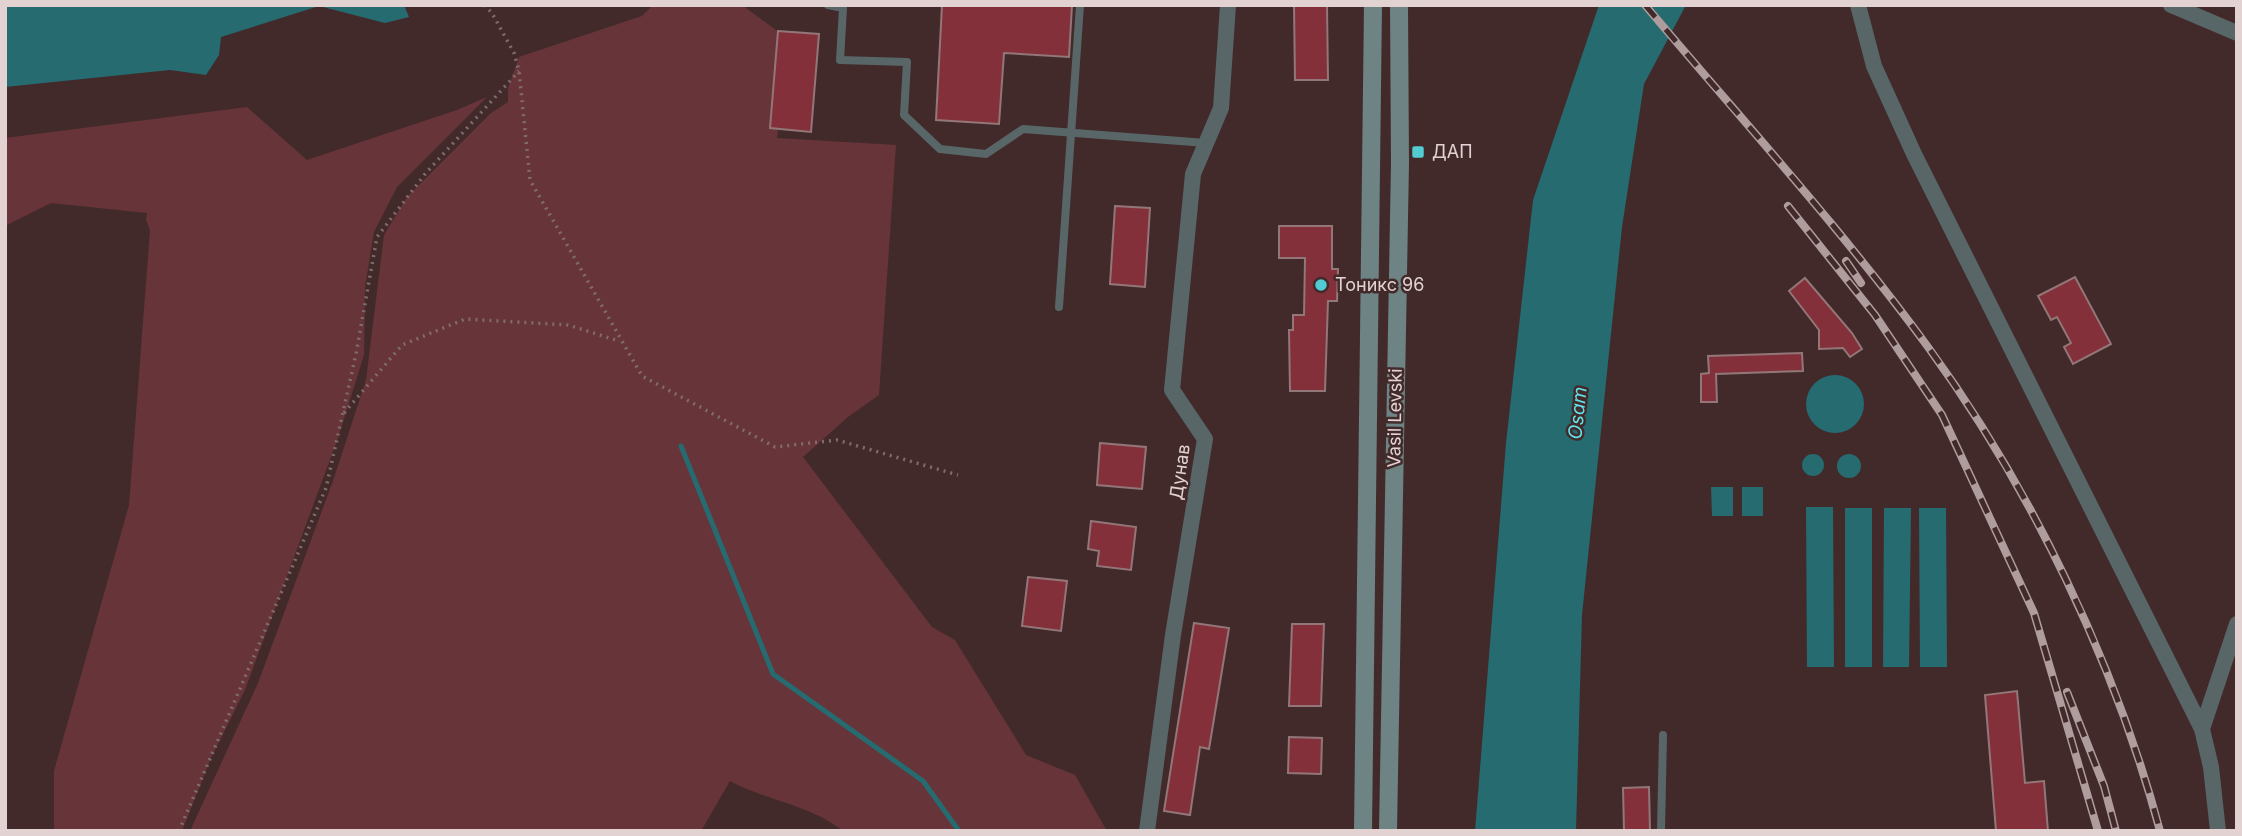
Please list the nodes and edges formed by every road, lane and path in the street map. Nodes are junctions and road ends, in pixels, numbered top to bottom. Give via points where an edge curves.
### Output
1 (484, 5) edge
2 (828, 5) edge
3 (1080, 5) edge
4 (1228, 5) edge
5 (1373, 5) edge
6 (1399, 5) edge
7 (1858, 5) edge
8 (2171, 5) edge
9 (2237, 33) edge
10 (520, 71) junction
11 (1072, 133) junction
12 (1206, 143) junction
13 (1059, 307) dead end
14 (621, 342) junction
15 (342, 416) junction
16 (958, 475) dead end
17 (2237, 624) edge
18 (2202, 730) junction
19 (1663, 735) dead end
20 (180, 831) edge
21 (1147, 831) edge
22 (1363, 831) edge
23 (1388, 831) edge
24 (1661, 831) edge
25 (2218, 831) edge

1 - 10 path
2 - 11 lane via 843,8 840,60 907,62 904,116 940,149 986,154 1023,129
3 - 11 lane
4 - 12 street, Дунав via 1221,108
5 - 22 main road, Vasil Levski
6 - 23 main road, Vasil Levski
7 - 18 street via 1874,66 1914,154
8 - 9 street
10 - 14 path via 530,180
10 - 15 path via 425,174 377,237
11 - 12 lane
11 - 13 lane
12 - 21 street, Дунав via 1193,174 1172,390 1205,439
14 - 15 path via 568,325 465,319 402,345
14 - 16 path via 642,376 775,447 837,440
15 - 20 path via 326,488
17 - 18 street
18 - 25 street
19 - 24 lane

